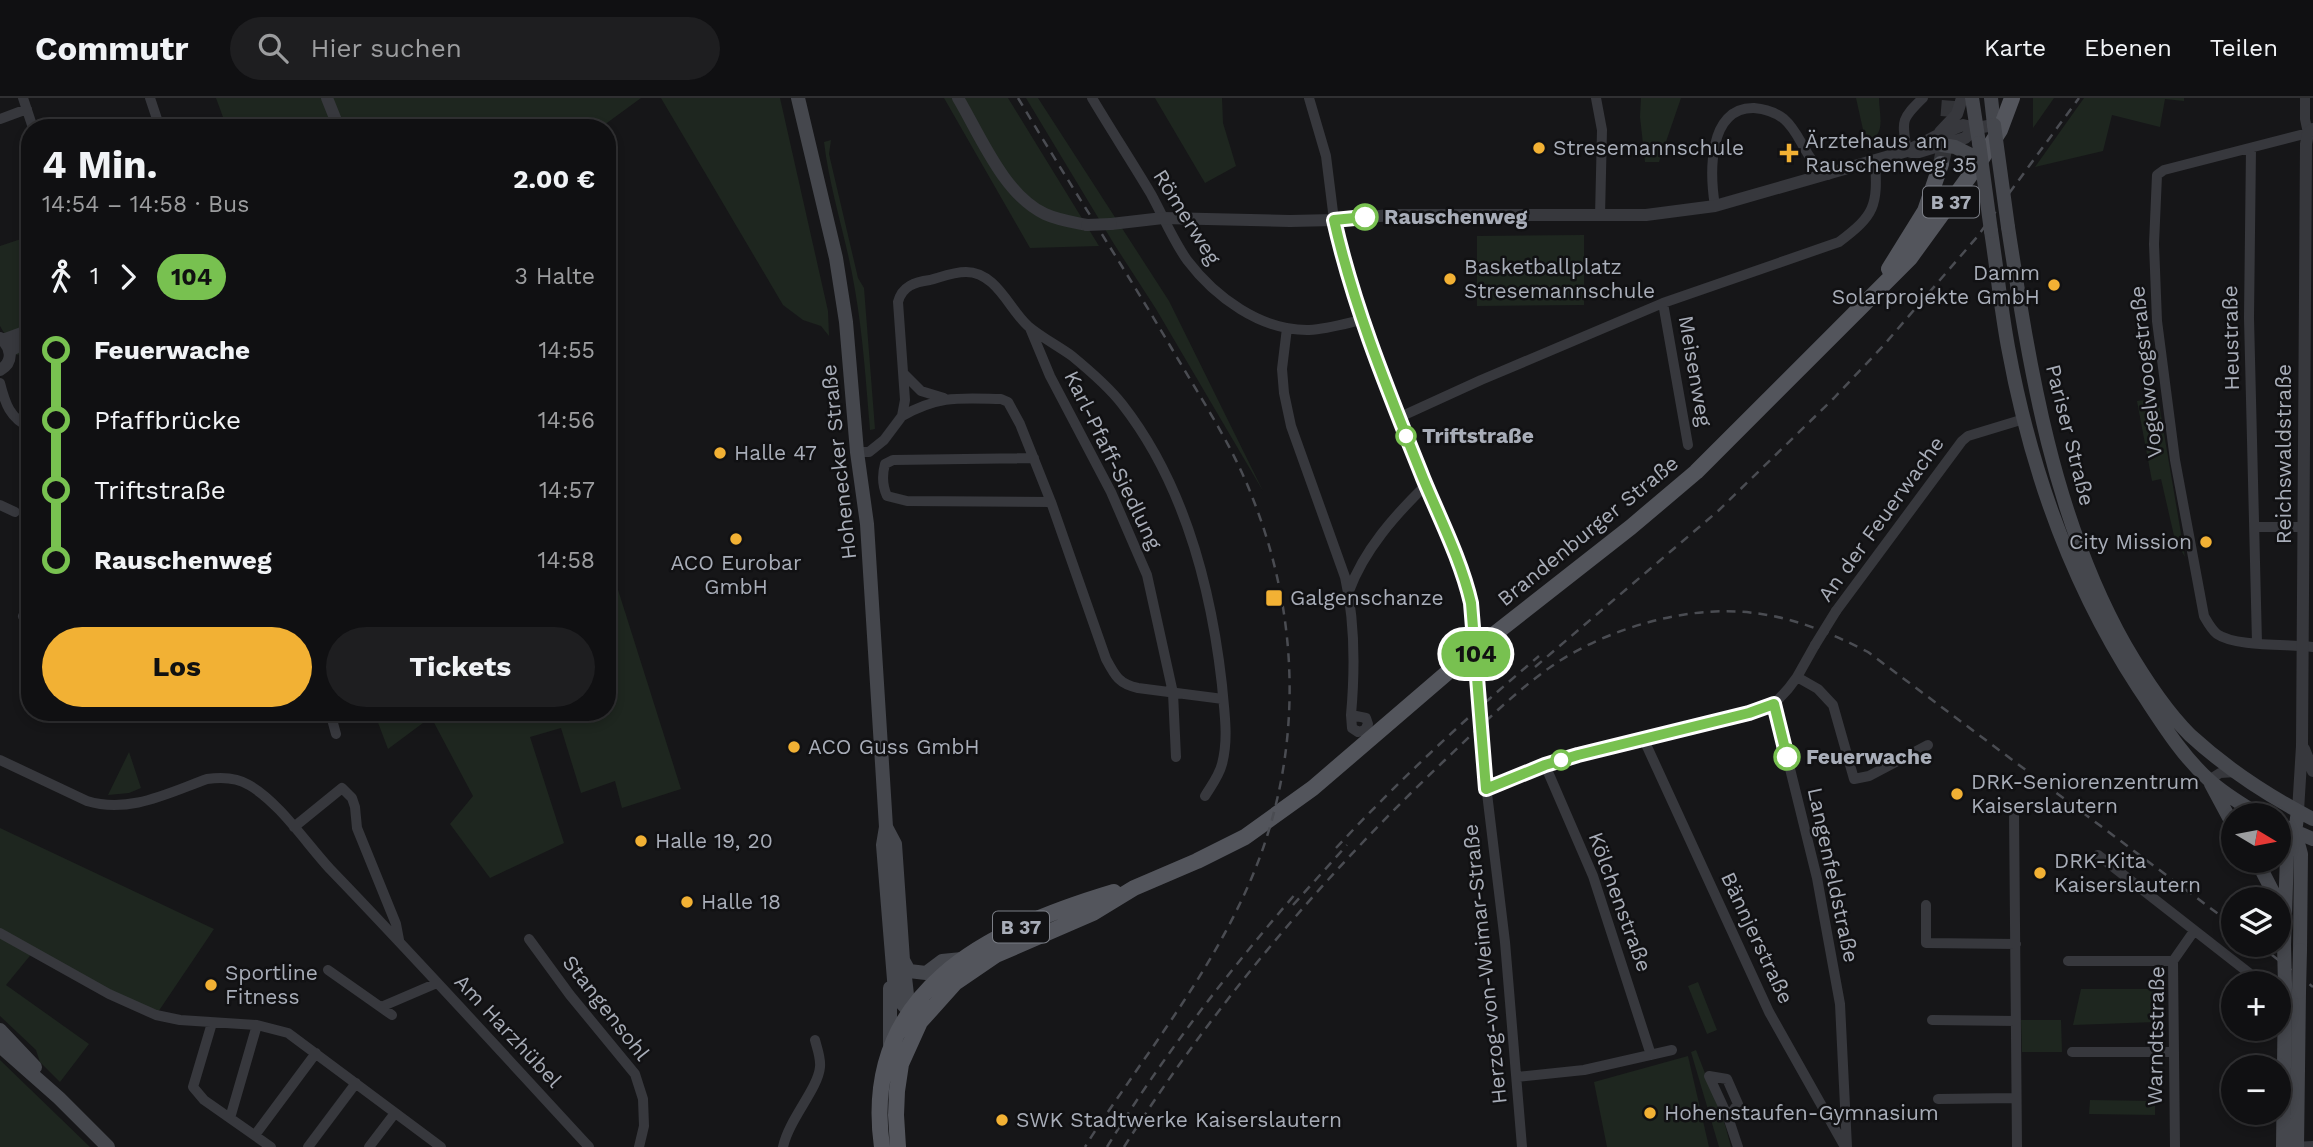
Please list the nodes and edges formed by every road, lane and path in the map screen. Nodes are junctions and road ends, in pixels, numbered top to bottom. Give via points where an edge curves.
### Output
1 (23, 98) edge
2 (150, 98) edge
3 (327, 98) edge
4 (798, 98) edge
5 (958, 98) edge
6 (1092, 98) edge
7 (1309, 98) edge
8 (1596, 98) edge
9 (1923, 98) edge
10 (1962, 98) edge
11 (1972, 98) edge
12 (1990, 98) edge
13 (2012, 98) edge
14 (2305, 98) edge
15 (27, 109) junction
16 (0, 119) edge
17 (30, 119) edge
18 (157, 119) edge
19 (335, 119) edge
20 (1994, 124) junction
21 (2310, 131) edge
22 (1939, 140) junction
23 (1976, 142) junction
24 (2251, 148) junction
25 (1907, 151) junction
26 (1875, 161) junction
27 (1941, 164) tunnel mouth
28 (1828, 175) junction
29 (1714, 206) junction
30 (1600, 216) junction
31 (1163, 218) junction
32 (1334, 220) junction
33 (2308, 274) edge
34 (1873, 295) junction
35 (1663, 303) junction
36 (1362, 320) junction
37 (1030, 327) junction
38 (1287, 328) junction
39 (21, 334) edge
40 (4, 343) edge
41 (0, 370) edge
42 (904, 374) junction
43 (0, 383) edge
44 (945, 399) junction
45 (902, 416) junction
46 (1400, 417) junction
47 (2024, 419) junction
48 (21, 423) edge
49 (1688, 445) dead end
50 (857, 452) junction
51 (1034, 458) junction
52 (1426, 485) junction
53 (1051, 502) junction
54 (0, 505) edge
55 (15, 512) dead end
56 (2255, 527) junction
57 (2303, 527) junction
58 (1348, 592) junction
59 (2257, 643) junction
60 (2308, 647) edge
61 (1797, 677) junction
62 (1172, 693) junction
63 (1223, 699) junction
64 (1774, 704) junction
65 (1351, 715) dead end
66 (332, 721) edge
67 (336, 734) dead end
68 (1644, 740) junction
69 (1928, 745) dead end
70 (2302, 746) junction
71 (1176, 757) dead end
72 (0, 760) edge
73 (1545, 765) junction
74 (2313, 771) edge
75 (2237, 772) junction
76 (2209, 780) junction
77 (1486, 789) junction
78 (1205, 796) dead end
79 (2221, 803) edge
80 (2242, 803) edge
81 (2014, 811) dead end
82 (2298, 811) junction
83 (2313, 819) edge
84 (294, 827) junction
85 (2291, 830) edge
86 (2295, 832) junction
87 (2313, 839) edge
88 (2098, 855) dead end
89 (2313, 873) edge
90 (2301, 884) junction
91 (2286, 887) edge
92 (1134, 888) junction
93 (1926, 905) dead end
94 (2194, 931) junction
95 (0, 933) edge
96 (529, 939) dead end
97 (400, 940) junction
98 (2016, 944) junction
99 (2284, 957) edge
100 (962, 959) junction
101 (897, 960) junction
102 (2068, 961) dead end
103 (2173, 961) junction
104 (328, 970) dead end
105 (2246, 971) edge
106 (437, 983) junction
107 (381, 1007) junction
108 (392, 1015) dead end
109 (915, 1017) junction
110 (1932, 1020) dead end
111 (2016, 1021) junction
112 (212, 1023) junction
113 (257, 1025) junction
114 (0, 1030) edge
115 (814, 1040) dead end
116 (890, 1044) junction
117 (0, 1046) edge
118 (1672, 1050) dead end
119 (2072, 1052) dead end
120 (2174, 1052) junction
121 (316, 1053) junction
122 (1651, 1055) junction
123 (1517, 1077) junction
124 (356, 1083) junction
125 (60, 1098) junction
126 (2016, 1098) junction
127 (1938, 1099) dead end
128 (395, 1113) junction
129 (1728, 1117) dead end
130 (230, 1118) junction
131 (255, 1135) junction
132 (2313, 1146) edge
133 (108, 1147) edge
134 (271, 1147) edge
135 (308, 1147) edge
136 (369, 1147) edge
137 (441, 1147) edge
138 (589, 1147) edge
139 (639, 1147) edge
140 (783, 1147) edge
141 (882, 1147) edge
142 (898, 1147) edge
143 (1522, 1147) edge
144 (1738, 1147) edge
145 (1846, 1147) edge
146 (2017, 1147) edge
147 (2175, 1147) edge
148 (2283, 1147) edge
149 (2296, 1147) edge

1 - 15 street
2 - 18 street
3 - 19 street
4 - 50 main road, Hohenecker Straße via 842,287
5 - 31 street, bridge via 1013,189 1044,214 1087,225
6 - 31 street, Römerweg
7 - 32 street, Herzog-von-Weimar-Straße via 1326,156
8 - 30 street via 1602,130
9 - 25 street via 1903,122
10 - 22 street
11 - 23 main road
12 - 20 main road, Pariser Straße
13 - 34 main road, Brandenburger Straße / B 37 via 2000,130 1979,163 1910,258
14 - 21 street, Reichswaldstraße
15 - 16 street
15 - 17 street
20 - 23 street
20 - 75 main road, Pariser Straße, bridge via 2026,339 2045,430 2065,505 2095,586 2132,657 2166,707 2190,734
21 - 24 street, Vogelwoogstraße
21 - 33 street, Reichswaldstraße via 2305,144
22 - 23 main road via 1961,150
22 - 23 street via 1963,125
22 - 25 street via 1919,152
23 - 47 main road, Pariser Straße, bridge via 2008,350
24 - 56 street, Heustraße via 2249,318
24 - 59 street, Vogelwoogstraße via 2157,175 2154,244 2161,365 2204,616 2218,634 2232,641
25 - 26 street
26 - 28 street
26 - 35 street via 1877,190 1872,211 1839,242
27 - 34 main road, Brandenburger Straße / B 37 via 1925,211
28 - 29 street
28 - 29 street via 1811,159 1787,121 1774,112 1749,108 1723,124 1715,142
29 - 30 street
30 - 32 street via 1391,215
31 - 32 street
31 - 38 street, Römerweg via 1186,258 1225,300
32 - 36 street, Herzog-von-Weimar-Straße
33 - 57 street, Reichswaldstraße
34 - 92 main road, Brandenburger Straße / B 37 via 1696,472 1469,654 1313,788 1245,837
35 - 46 street
35 - 49 street, Meisenweg
36 - 38 street, Römerweg via 1326,328
36 - 46 street, Herzog-von-Weimar-Straße
37 - 42 street, Karl-Pfaff-Siedlung via 995,287 977,274 920,281 908,286 898,302
37 - 62 street, Karl-Pfaff-Siedlung via 1147,575
37 - 63 street, Karl-Pfaff-Siedlung via 1103,384 1137,425 1158,462 1184,519 1203,580
38 - 58 street via 1282,369 1291,426
39 - 40 street
40 - 41 street via 9,359
42 - 44 street via 921,391
42 - 45 street, Karl-Pfaff-Siedlung
43 - 48 street via 10,412
44 - 45 street
44 - 51 street via 1008,402
45 - 50 street via 879,445 869,452
46 - 52 street, Herzog-von-Weimar-Straße
47 - 61 street, An der Feuerwache, bridge via 1962,441 1836,611
47 - 76 main road, Pariser Straße via 2065,550 2087,597 2157,715
50 - 101 main road, Hohenecker Straße via 867,524 886,827 883,845
51 - 53 street
51 - 53 street via 893,460 885,464 883,489 887,496 907,501
52 - 58 street via 1376,542
52 - 77 street, Herzog-von-Weimar-Straße, bridge via 1466,581
53 - 62 street via 1116,679 1127,686
54 - 55 street
56 - 57 street
56 - 59 street, Heustraße
57 - 60 street, Reichswaldstraße
58 - 65 street
59 - 60 street, Vogelwoogstraße
60 - 70 street, Reichswaldstraße
61 - 64 street, An der Feuerwache
61 - 69 street via 1833,705 1854,779 1869,776
62 - 63 street
62 - 71 street, Karl-Pfaff-Siedlung
63 - 78 street, Karl-Pfaff-Siedlung via 1225,748
64 - 68 street
64 - 145 street, Langenfeldstraße via 1817,878 1840,1004
66 - 67 street
68 - 73 street
68 - 145 street, Bännjerstraße via 1769,1012
70 - 74 street
70 - 82 street, Reichswaldstraße
72 - 84 street, Am Harzhübel via 87,801 108,806 130,805 207,779 233,779 248,784
73 - 77 street
73 - 122 street, Kölchenstraße via 1593,876
75 - 76 street via 2220,773
75 - 82 main road, Pariser Straße
76 - 79 main road
76 - 80 main road, Pariser Straße
77 - 123 street, Herzog-von-Weimar-Straße
81 - 98 street
82 - 83 main road, Pariser Straße
82 - 86 main road
84 - 97 street, Am Harzhübel
84 - 97 street, Am Harzhübel via 342,788 352,798 357,828
85 - 86 main road
86 - 87 main road
86 - 90 main road
86 - 91 main road via 2287,855
88 - 94 street
89 - 90 main road
90 - 149 main road, bridge
92 - 100 main road, Brandenburger Straße / B 37 via 1014,930
92 - 109 main road, Brandenburger Straße / B 37 via 1093,913 1021,943 974,969
93 - 98 street via 1926,943
94 - 103 street, Warndtstraße
94 - 105 street
95 - 112 street via 140,1010
96 - 139 street, Stangensohl via 635,1074 643,1099
97 - 106 street, Am Harzhübel
98 - 111 street
99 - 148 main road, bridge
100 - 101 main road via 942,961 926,974 909,971
100 - 109 main road, Brandenburger Straße / B 37 via 935,982
101 - 109 main road, Hohenecker Straße via 895,992
101 - 116 main road, Hohenecker Straße
102 - 103 street
103 - 120 street, Warndtstraße
104 - 107 street
106 - 107 street
106 - 138 street, Am Harzhübel
107 - 108 street
109 - 116 main road, Brandenburger Straße / B 37
109 - 142 main road, Brandenburger Straße / B 37 via 897,1091
110 - 111 street
111 - 126 street
112 - 113 street
112 - 130 street via 193,1087
113 - 121 street via 288,1033
113 - 130 street
114 - 125 main road
115 - 140 street via 819,1073
116 - 141 main road, Brandenburger Straße / B 37 via 878,1109
117 - 125 main road
118 - 122 street
119 - 120 street
120 - 147 street, Warndtstraße
121 - 124 street
121 - 131 street
122 - 123 street via 1584,1070
123 - 143 street, Herzog-von-Weimar-Straße
124 - 128 street
124 - 135 street
125 - 133 main road
126 - 127 street
126 - 146 street
128 - 136 street
128 - 137 street
129 - 144 street
130 - 131 street
131 - 134 street
132 - 149 street

